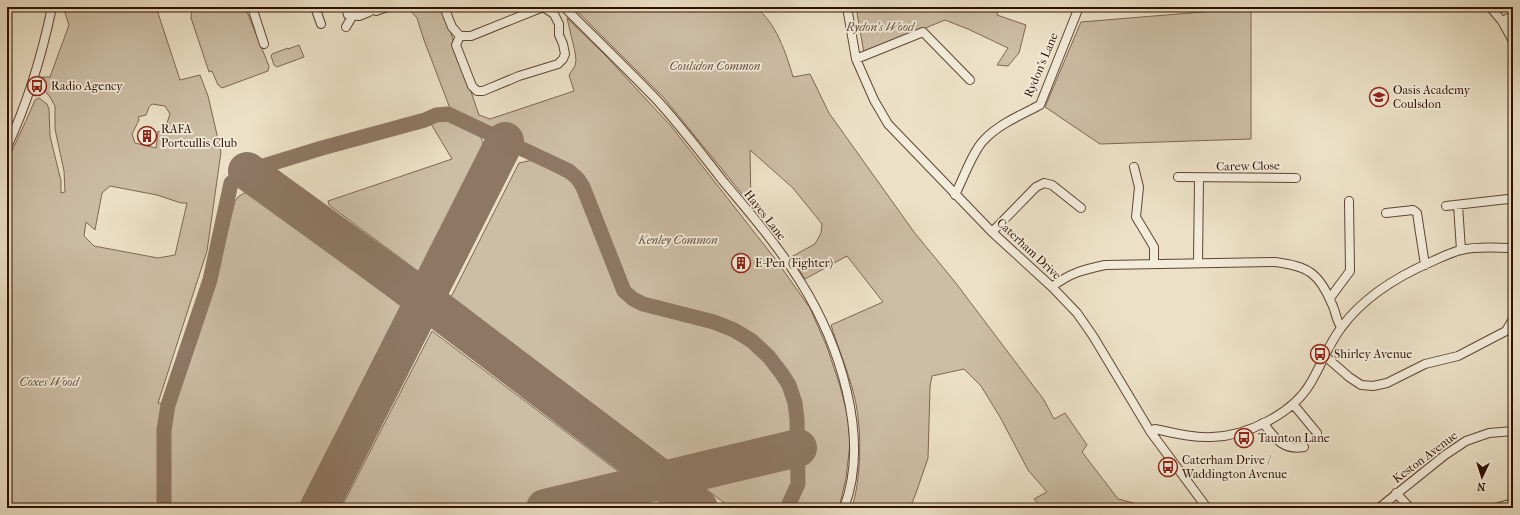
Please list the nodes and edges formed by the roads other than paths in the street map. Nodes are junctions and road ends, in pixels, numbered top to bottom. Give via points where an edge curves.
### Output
1 (52, 7) edge
2 (252, 7) edge
3 (315, 7) edge
4 (346, 7) edge
5 (387, 7) edge
6 (444, 7) edge
7 (543, 7) edge
8 (564, 7) edge
9 (847, 7) edge
10 (1079, 7) edge
11 (1490, 7) edge
12 (353, 15) junction
13 (1513, 16) edge
14 (1502, 22) junction
15 (322, 24) dead end
16 (346, 27) dead end
17 (460, 36) junction
18 (1513, 41) edge
19 (264, 44) dead end
20 (856, 59) junction
21 (970, 80) dead end
22 (7, 147) edge
23 (1134, 167) dead end
24 (1178, 178) dead end
25 (1296, 178) dead end
26 (1199, 179) junction
27 (956, 195) junction
28 (1508, 199) dead end
29 (1349, 201) dead end
30 (1458, 205) junction
31 (1446, 206) dead end
32 (1081, 208) dead end
33 (1386, 213) dead end
34 (992, 232) junction
35 (1513, 248) edge
36 (1461, 250) junction
37 (1198, 263) junction
38 (1154, 264) junction
39 (1425, 265) junction
40 (1052, 287) junction
41 (1330, 298) junction
42 (1513, 319) edge
43 (1341, 327) junction
44 (1325, 356) junction
45 (1293, 404) junction
46 (1263, 423) junction
47 (1150, 431) junction
48 (1513, 431) edge
49 (1318, 433) dead end
50 (1304, 447) dead end
51 (1396, 493) junction
52 (1513, 503) edge
53 (844, 508) edge
54 (1207, 508) edge
55 (1379, 508) edge
56 (1410, 508) edge
57 (1495, 508) edge

1 - 22 street via 32,85
2 - 19 street
3 - 15 street
4 - 12 street via 348,14
5 - 12 street via 359,16
6 - 17 street via 452,27
7 - 17 street via 471,36
7 - 17 street via 554,14 559,24 559,35 564,49 563,59 558,64 519,76 483,92 472,86 456,44
8 - 53 street, Hayes Lane via 675,121 800,282 824,324 846,389 851,416 854,470
9 - 20 street, Caterham Drive
10 - 27 street, Rydon's Lane via 1040,105 1003,125 983,140
11 - 14 street
12 - 16 street
13 - 14 street
14 - 18 street
20 - 21 street via 924,32
20 - 27 street, Caterham Drive via 888,124
23 - 38 street via 1139,187 1136,217 1154,247
24 - 26 street, Carew Close
25 - 26 street, Carew Close
26 - 37 street, Carew Close
27 - 34 street, Caterham Drive
28 - 30 street
29 - 41 street via 1350,270
30 - 31 street
30 - 36 street
32 - 34 street via 1052,185 1044,183 1036,187
33 - 39 street via 1413,210 1417,213
34 - 40 street, Caterham Drive
35 - 36 street
36 - 39 street
37 - 38 street
37 - 41 street via 1275,262 1295,265 1307,270 1320,281
38 - 40 street via 1104,265 1064,277
39 - 43 street via 1394,279 1379,290
40 - 47 street, Caterham Drive via 1077,313 1093,336
41 - 43 street via 1336,320
42 - 44 street via 1506,331 1458,356 1425,364 1387,383 1373,386 1361,385
43 - 44 street
44 - 45 street via 1310,384
45 - 46 street
45 - 49 street
46 - 47 street via 1241,432 1212,437 1197,437 1155,429
46 - 50 street via 1277,440 1289,447
47 - 54 street, Caterham Drive
48 - 51 street, Keston Avenue via 1489,433 1466,440
51 - 55 street, Keston Avenue
51 - 56 street
52 - 57 street

